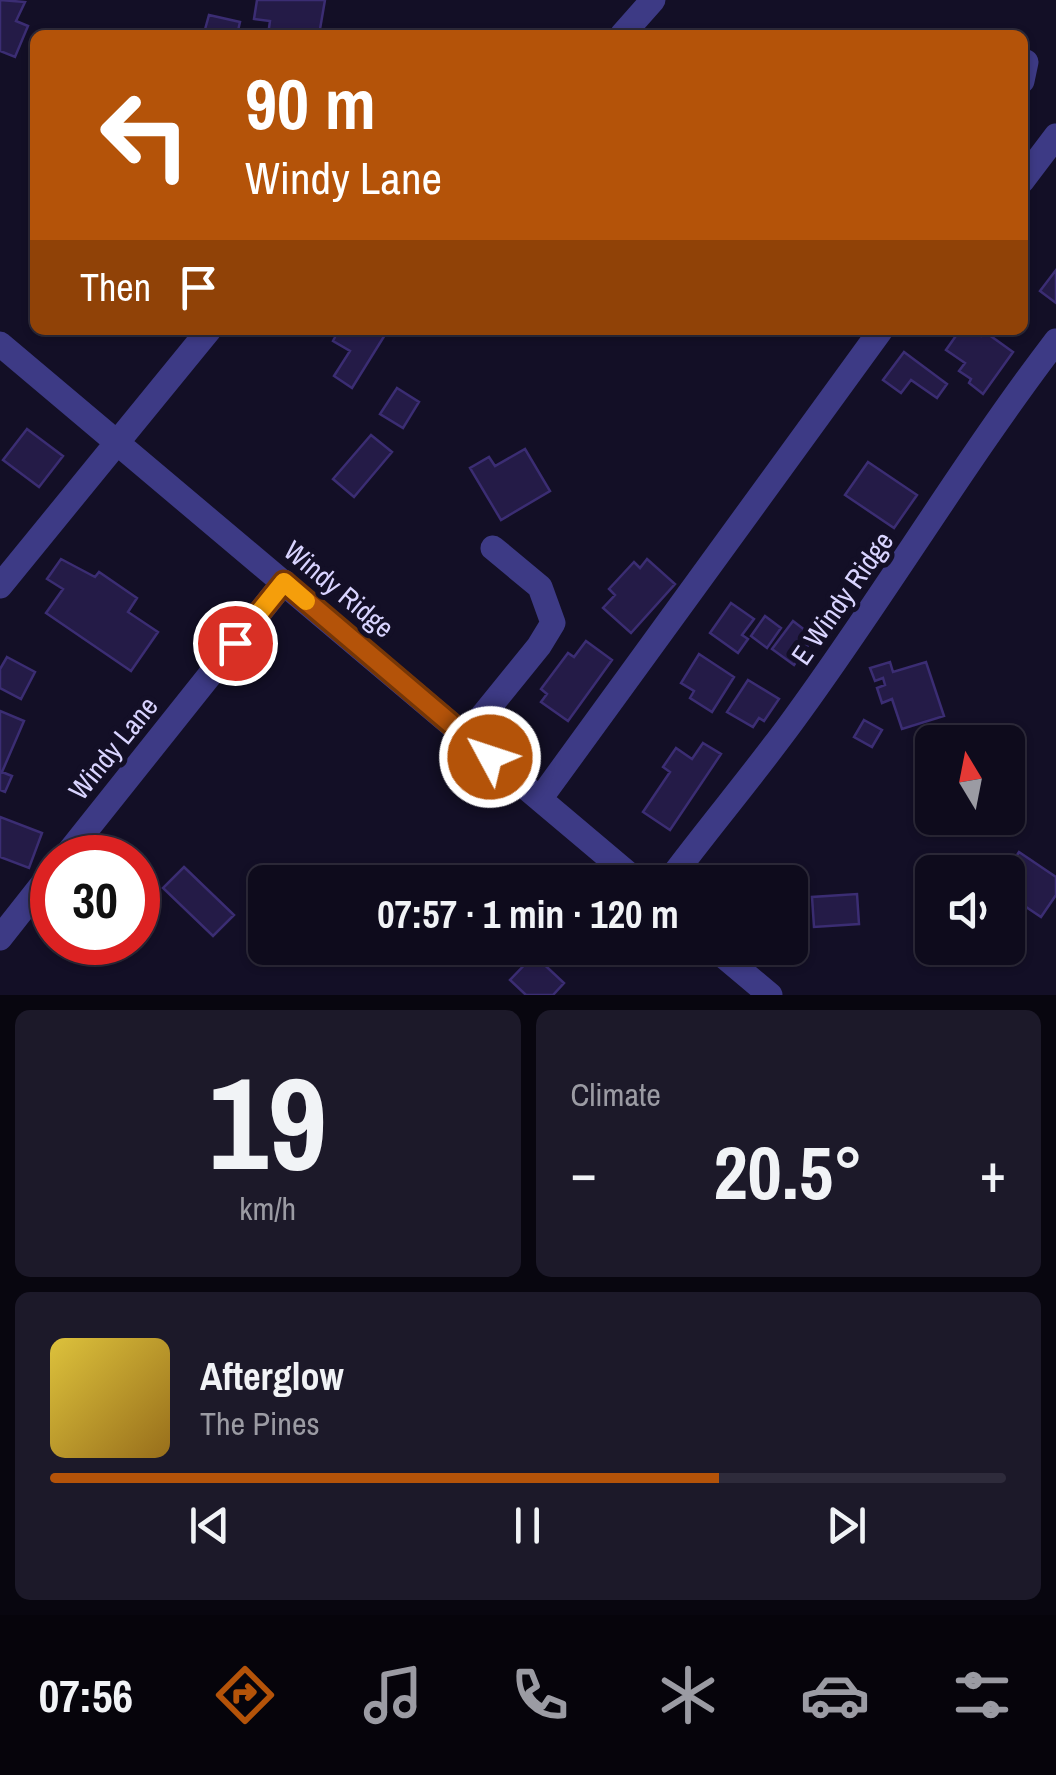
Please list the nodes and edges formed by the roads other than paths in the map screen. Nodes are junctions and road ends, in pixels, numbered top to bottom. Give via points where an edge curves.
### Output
1 (654, 0) edge
2 (627, 30) edge
3 (1056, 136) edge
4 (1028, 173) edge
5 (205, 335) edge
6 (877, 335) edge
7 (1056, 342) edge
8 (0, 344) edge
9 (119, 443) junction
10 (493, 548) dead end
11 (284, 582) junction
12 (0, 586) edge
13 (466, 736) junction
14 (540, 799) junction
15 (82, 835) edge
16 (618, 865) edge
17 (681, 865) edge
18 (30, 900) edge
19 (0, 938) edge
20 (734, 965) edge
21 (770, 995) edge

1 - 2 street
3 - 4 street
5 - 9 street
6 - 14 street
7 - 17 street, E Windy Ridge via 793,720
8 - 9 street, Windy Ridge
9 - 11 street, Windy Ridge
9 - 12 street
10 - 13 street via 540,586 553,623
11 - 13 street, Windy Ridge
11 - 15 street, Windy Lane
13 - 14 street, Windy Ridge
14 - 16 street, Windy Ridge
18 - 19 street
20 - 21 street

